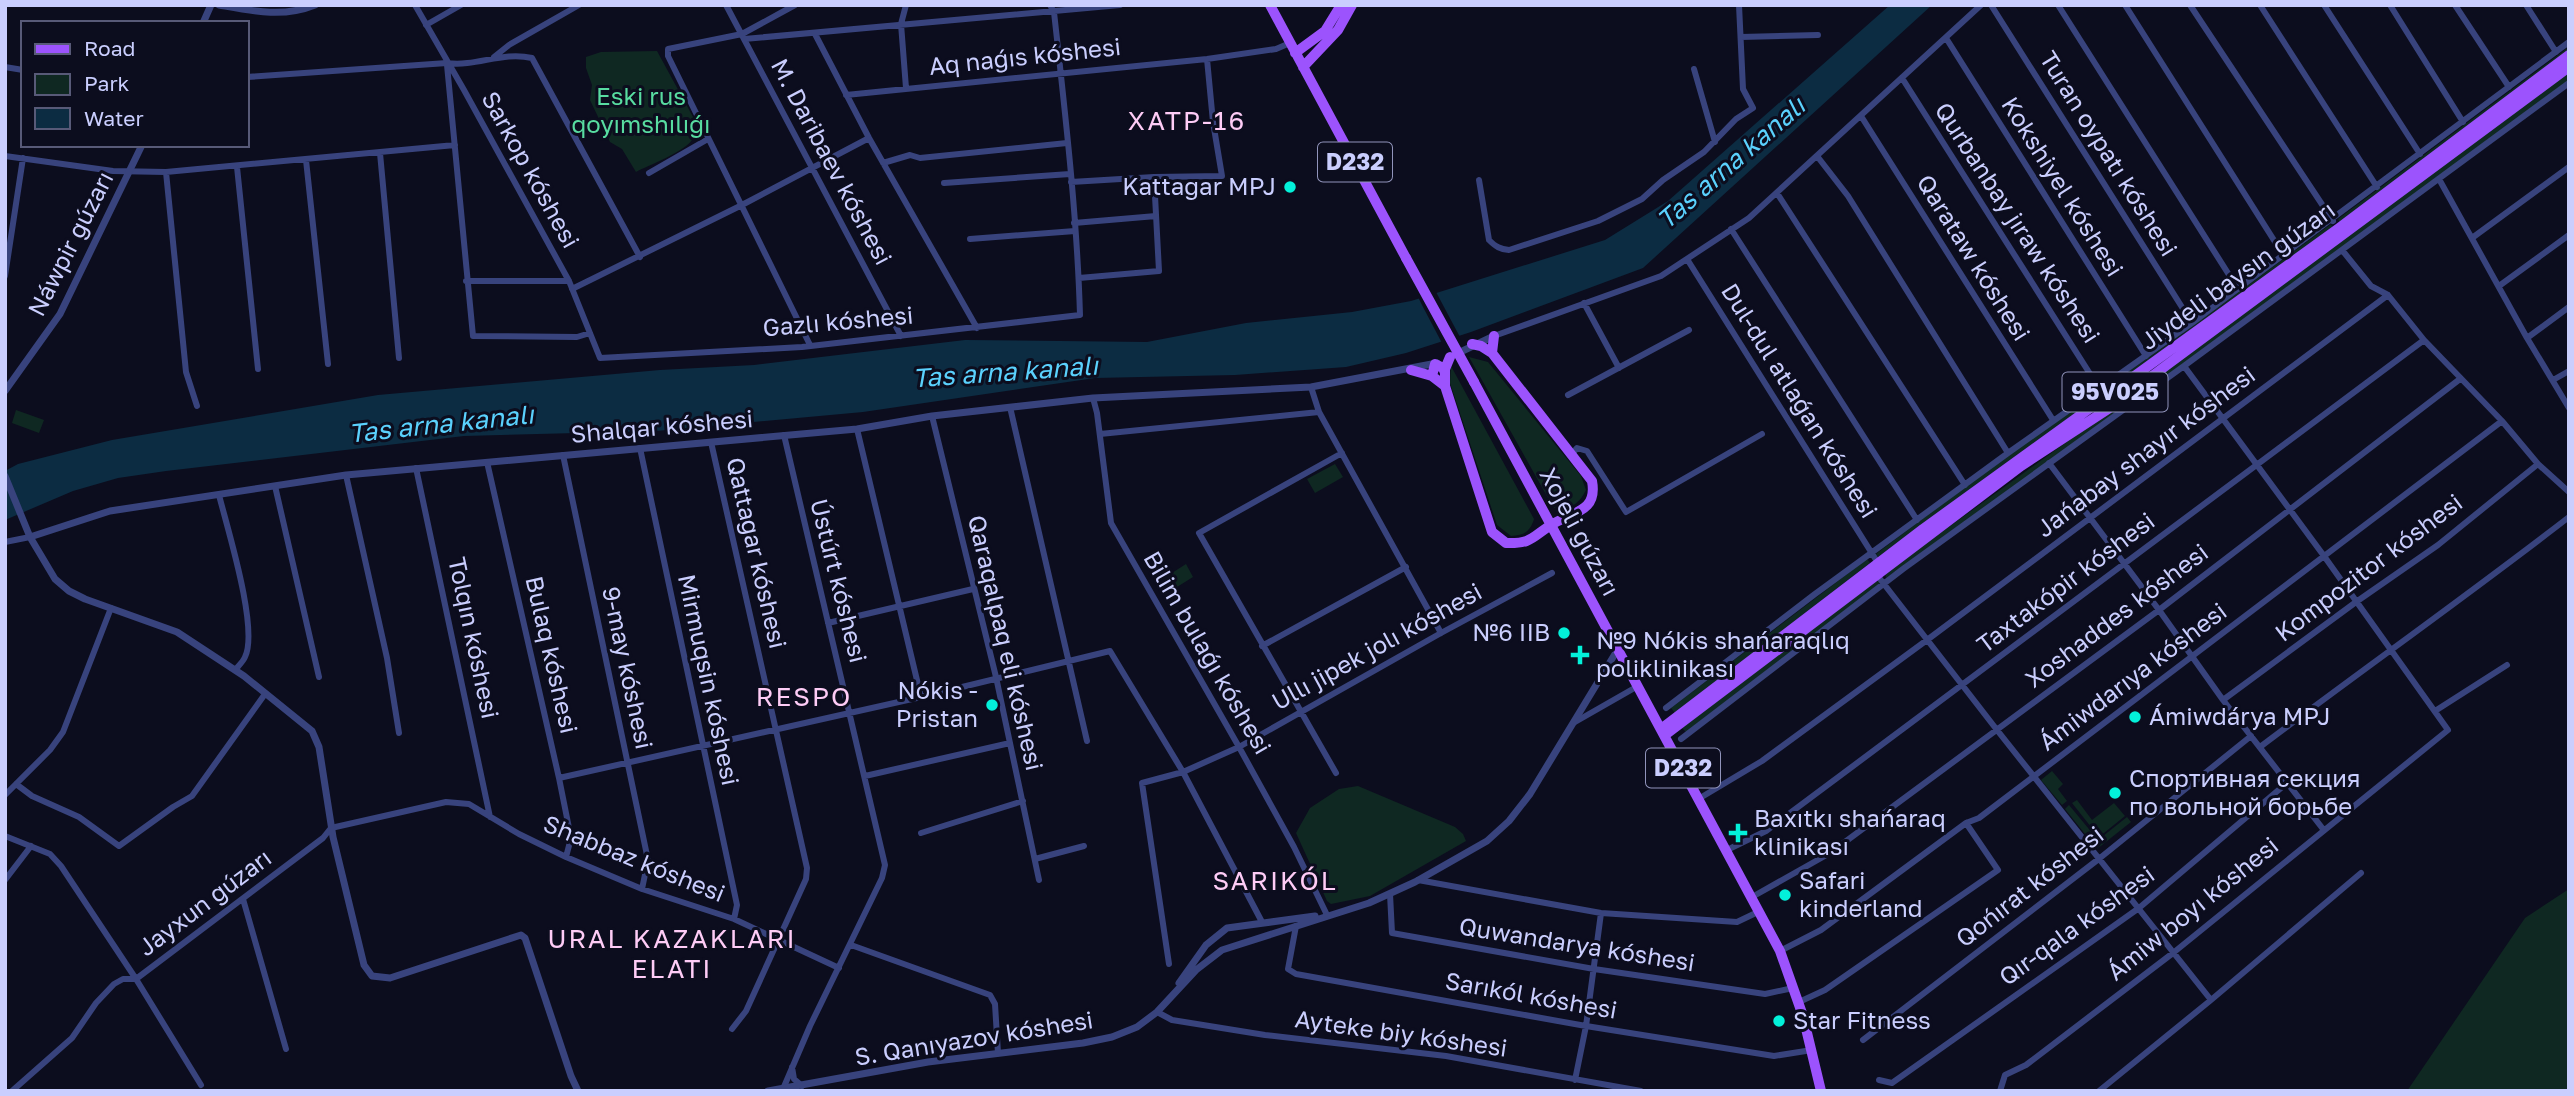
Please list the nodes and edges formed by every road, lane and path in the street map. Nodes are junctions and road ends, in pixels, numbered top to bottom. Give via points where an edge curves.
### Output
1 (211, 5) edge
2 (219, 5) edge
3 (315, 5) edge
4 (415, 5) edge
5 (461, 5) edge
6 (579, 5) edge
7 (726, 5) edge
8 (795, 5) edge
9 (916, 5) edge
10 (1120, 5) edge
11 (1269, 5) edge
12 (1341, 5) edge
13 (1352, 5) edge
14 (1740, 5) edge
15 (1981, 5) edge
16 (1991, 5) edge
17 (2058, 5) edge
18 (2125, 5) edge
19 (2190, 5) edge
20 (2260, 5) edge
21 (2324, 5) edge
22 (2390, 5) edge
23 (2455, 5) edge
24 (2526, 5) edge
25 (905, 8) edge
26 (1052, 9) edge
27 (203, 21) edge
28 (901, 24) junction
29 (426, 25) junction
30 (815, 34) junction
31 (1818, 35) dead end
32 (743, 37) junction
33 (1741, 37) junction
34 (1946, 38) junction
35 (2569, 42) edge
36 (1290, 43) junction
37 (1306, 47) junction
38 (2556, 52) junction
39 (1296, 53) junction
40 (2569, 55) edge
41 (1314, 56) junction
42 (494, 58) junction
43 (1207, 59) junction
44 (447, 63) junction
45 (1303, 67) junction
46 (2569, 67) edge
47 (1694, 69) dead end
48 (1060, 72) junction
49 (248, 77) edge
50 (1902, 78) junction
51 (2569, 83) edge
52 (2509, 87) junction
53 (906, 88) junction
54 (846, 94) junction
55 (1861, 116) junction
56 (2463, 122) junction
57 (869, 138) junction
58 (708, 139) junction
59 (1715, 142) junction
60 (1067, 143) junction
61 (455, 145) junction
62 (141, 147) edge
63 (380, 153) junction
64 (2420, 154) junction
65 (5, 156) edge
66 (1817, 156) junction
67 (23, 158) junction
68 (306, 160) junction
69 (883, 163) junction
70 (237, 167) junction
71 (2569, 167) edge
72 (814, 168) junction
73 (129, 172) junction
74 (166, 173) junction
75 (649, 173) dead end
76 (1070, 174) junction
77 (1154, 177) junction
78 (2439, 179) junction
79 (1479, 180) dead end
80 (1071, 182) junction
81 (944, 183) dead end
82 (2377, 187) junction
83 (1777, 193) junction
84 (740, 206) junction
85 (1156, 216) junction
86 (2336, 224) junction
87 (1074, 227) junction
88 (1731, 229) junction
89 (2569, 235) edge
90 (2472, 238) junction
91 (970, 239) dead end
92 (2342, 250) junction
93 (2284, 256) junction
94 (640, 257) junction
95 (1687, 259) junction
96 (5, 276) edge
97 (1079, 278) junction
98 (466, 281) junction
99 (569, 281) junction
100 (2499, 286) junction
101 (572, 289) junction
102 (2238, 289) junction
103 (2388, 295) junction
104 (1584, 303) junction
105 (2569, 307) edge
106 (2192, 323) junction
107 (977, 328) junction
108 (1689, 330) dead end
109 (590, 333) junction
110 (901, 336) junction
111 (1493, 336) junction
112 (2527, 338) junction
113 (2424, 340) junction
114 (1472, 344) junction
115 (810, 345) junction
116 (1492, 353) junction
117 (2146, 356) junction
118 (1450, 357) junction
119 (399, 358) dead end
120 (600, 358) joint
121 (328, 364) dead end
122 (1435, 364) junction
123 (2184, 366) junction
124 (1619, 368) junction
125 (258, 369) dead end
126 (1411, 370) junction
127 (2569, 370) edge
128 (1445, 373) junction
129 (1432, 376) junction
130 (2460, 379) junction
131 (2553, 380) junction
132 (1445, 386) junction
133 (1311, 387) junction
134 (2099, 388) junction
135 (6, 389) edge
136 (1567, 396) dead end
137 (1093, 398) junction
138 (197, 406) dead end
139 (1010, 407) junction
140 (2569, 408) edge
141 (1320, 412) junction
142 (932, 416) junction
143 (2223, 419) junction
144 (2053, 420) junction
145 (2502, 421) junction
146 (857, 429) junction
147 (784, 435) junction
148 (1100, 435) junction
149 (1762, 435) dead end
150 (711, 442) junction
151 (640, 448) junction
152 (1342, 453) junction
153 (2008, 453) junction
154 (1571, 454) junction
155 (563, 455) junction
156 (487, 463) junction
157 (2049, 463) junction
158 (2538, 464) junction
159 (2258, 465) junction
160 (416, 468) junction
161 (346, 475) junction
162 (5, 476) edge
163 (1965, 485) junction
164 (275, 486) junction
165 (2569, 492) edge
166 (219, 495) junction
167 (2290, 510) junction
168 (2569, 517) edge
169 (2091, 518) junction
170 (1917, 520) junction
171 (1551, 525) junction
172 (30, 537) junction
173 (5, 542) edge
174 (1872, 554) junction
175 (2324, 556) junction
176 (1878, 563) junction
177 (2125, 563) junction
178 (1406, 567) junction
179 (1552, 573) dead end
180 (1880, 579) junction
181 (973, 589) junction
182 (2356, 602) junction
183 (900, 606) junction
184 (111, 608) junction
185 (2159, 610) junction
186 (828, 623) junction
187 (1441, 633) junction
188 (1927, 640) junction
189 (1262, 646) junction
190 (1618, 649) junction
191 (2390, 649) junction
192 (2192, 656) junction
193 (1068, 660) junction
194 (2507, 666) dead end
195 (235, 670) junction
196 (319, 677) dead end
197 (996, 677) junction
198 (1962, 685) junction
199 (1638, 686) junction
200 (265, 694) junction
201 (921, 697) junction
202 (2223, 700) junction
203 (1666, 708) dead end
204 (2435, 711) junction
205 (1300, 712) junction
206 (850, 713) junction
207 (1575, 722) junction
208 (776, 729) junction
209 (1997, 730) junction
210 (1663, 732) junction
211 (399, 733) dead end
212 (2251, 736) junction
213 (1681, 738) dead end
214 (1087, 741) dead end
215 (1010, 743) junction
216 (703, 747) junction
217 (1239, 747) junction
218 (2260, 747) junction
219 (628, 763) junction
220 (1183, 772) junction
221 (1336, 774) dead end
222 (865, 776) junction
223 (2033, 777) junction
224 (559, 778) junction
225 (2288, 782) junction
226 (16, 784) junction
227 (5, 795) edge
228 (1700, 798) junction
229 (1023, 801) junction
230 (490, 817) junction
231 (1966, 823) junction
232 (331, 828) junction
233 (2323, 829) junction
234 (921, 833) dead end
235 (5, 836) edge
236 (31, 846) junction
237 (1084, 846) dead end
238 (1727, 850) junction
239 (566, 857) junction
240 (2099, 858) junction
241 (1035, 859) junction
242 (2361, 873) dead end
243 (5, 880) edge
244 (1039, 880) dead end
245 (1418, 880) junction
246 (642, 889) junction
247 (1390, 894) junction
248 (1752, 897) junction
249 (243, 899) junction
250 (2139, 908) junction
251 (1760, 911) junction
252 (1601, 913) junction
253 (1327, 915) junction
254 (734, 919) junction
255 (1262, 922) junction
256 (1296, 926) junction
257 (779, 940) junction
258 (851, 945) junction
259 (1780, 951) junction
260 (2173, 953) junction
261 (1169, 964) dead end
262 (839, 968) junction
263 (1594, 969) junction
264 (136, 979) junction
265 (1795, 988) junction
266 (1172, 994) junction
267 (2211, 1000) junction
268 (1799, 1002) junction
269 (1157, 1012) junction
270 (1586, 1026) junction
271 (732, 1029) dead end
272 (1864, 1040) dead end
273 (286, 1049) dead end
274 (1812, 1050) junction
275 (998, 1053) junction
276 (792, 1066) junction
277 (1575, 1080) junction
278 (1879, 1080) dead end
279 (201, 1085) dead end
280 (802, 1086) junction
281 (783, 1089) junction
282 (12, 1091) edge
283 (578, 1091) edge
284 (768, 1091) edge
285 (1641, 1091) edge
286 (1821, 1091) edge
287 (2000, 1091) edge
288 (2099, 1091) edge

1 - 27 street
2 - 3 street via 276,14
4 - 29 street, Sarkop kóshesi
5 - 29 street
6 - 42 street
7 - 32 street, M. Daribaev kóshesi
8 - 32 street
9 - 25 street
10 - 26 street
11 - 36 main road, Xojeli gúzarı
12 - 37 main road via 1325,30
13 - 41 main road via 1338,30
14 - 33 street
15 - 34 street
16 - 106 street, Turan oypatı kóshesi
17 - 102 street
18 - 93 street
19 - 86 street
20 - 82 street
21 - 64 street
22 - 56 street
23 - 52 street
24 - 38 street
25 - 28 street
26 - 28 street
26 - 48 street
28 - 30 street
28 - 53 street
29 - 44 street, Sarkop kóshesi
30 - 32 street
30 - 54 street
31 - 33 street
32 - 58 street via 668,49
32 - 72 street, M. Daribaev kóshesi
33 - 59 street via 1743,89 1753,108
34 - 50 street
34 - 117 street, Kokshiyel kóshesi
35 - 38 street
36 - 39 main road, Xojeli gúzarı
36 - 43 street, Aq naǵıs kóshesi
37 - 39 main road
37 - 41 main road via 1307,54
38 - 52 street
39 - 45 main road, Xojeli gúzarı / D232
40 - 86 main road, Jiydeli baysın gúzarı / 95V025
41 - 45 main road
42 - 44 street via 470,65
42 - 94 street via 532,58
43 - 48 street, Aq naǵıs kóshesi
43 - 77 street via 1222,176
44 - 49 street
44 - 61 street
44 - 99 street, Sarkop kóshesi
45 - 171 main road, Xojeli gúzarı / D232, bridge
46 - 180 main road, Jiydeli baysın gúzarı / 95V025 via 2108,409 2021,466
47 - 59 street
48 - 53 street, Aq naǵıs kóshesi
48 - 60 street
50 - 55 street
50 - 134 street, Qurbanbay jıraw kóshesi
51 - 78 street
52 - 56 street
53 - 54 street, Aq naǵıs kóshesi
54 - 57 street
55 - 66 street
55 - 144 street, Qarataw kóshesi
56 - 64 street
57 - 69 street
57 - 72 street
58 - 75 street
58 - 84 street
59 - 79 street via 1642,199 1598,221 1509,250 1489,240
60 - 69 street via 920,158 910,155
60 - 76 street
61 - 63 street
61 - 98 street
62 - 73 street, Náwpir gúzarı
63 - 68 street
63 - 119 street
64 - 82 street
65 - 67 street
66 - 83 street
66 - 153 street via 1848,196
67 - 73 street
67 - 96 street
68 - 70 street
68 - 121 street
69 - 107 street
70 - 74 street
70 - 125 street
71 - 90 street
72 - 84 street
72 - 110 street, M. Daribaev kóshesi
73 - 74 street
73 - 135 street, Náwpir gúzarı via 60,314
74 - 138 street via 186,372
76 - 80 street
76 - 81 street
77 - 80 street
77 - 85 street
78 - 90 street
78 - 92 street
80 - 87 street
82 - 86 street
83 - 88 street
83 - 163 street
84 - 94 street
84 - 115 street
85 - 87 street
85 - 97 street via 1160,271
86 - 93 street
86 - 176 main road, Jiydeli baysın gúzarı / 95V025
87 - 91 street
87 - 97 street
88 - 95 street
88 - 170 street
89 - 100 street
90 - 100 street
92 - 103 street via 2371,286
92 - 123 street
93 - 102 street
94 - 101 street
95 - 104 street via 1661,276
95 - 174 street, Dul-dul atlaǵan kóshesi
97 - 107 street, Gazlı kóshesi via 1080,314
98 - 99 street
98 - 109 street via 473,336 577,337
99 - 101 street, Sarkop kóshesi
100 - 112 street
101 - 109 street, Sarkop kóshesi
102 - 106 street
103 - 113 street
103 - 143 street, Jańabay shayır kóshesi
104 - 111 street
104 - 124 street
105 - 112 street
106 - 117 street
107 - 110 street, Gazlı kóshesi
108 - 124 street
109 - 120 street, Sarkop kóshesi
110 - 115 street, Gazlı kóshesi
111 - 114 street, Shalqar kóshesi
111 - 116 main road
112 - 131 street
113 - 130 street
113 - 159 street, Taxtakópir kóshesi
114 - 116 main road
114 - 118 street, Shalqar kóshesi
115 - 120 street, Gazlı kóshesi
116 - 154 main road
117 - 134 street
118 - 122 street, Shalqar kóshesi
118 - 128 main road
122 - 126 street, Shalqar kóshesi
122 - 128 main road
122 - 129 main road
123 - 143 street
123 - 157 street
124 - 136 street
126 - 129 main road
126 - 133 street, Shalqar kóshesi
127 - 131 street
128 - 132 main road
129 - 132 main road
130 - 145 street
130 - 167 street, Xoshaddes kóshesi
131 - 140 street
132 - 171 main road via 1492,532 1515,543 1533,539
133 - 137 street, Shalqar kóshesi
133 - 141 street
134 - 144 street
137 - 139 street, Shalqar kóshesi
137 - 148 street, Bilim bulaǵı kóshesi
139 - 142 street, Shalqar kóshesi
139 - 193 street
141 - 148 street
141 - 152 street
142 - 146 street, Shalqar kóshesi
142 - 181 street, Qaraqalpaq eli kóshesi
143 - 159 street
143 - 169 street, Jańabay shayır kóshesi
144 - 153 street
145 - 158 street
145 - 175 street, Ámiwdarıya kóshesi
146 - 147 street, Shalqar kóshesi
146 - 183 street
147 - 150 street, Shalqar kóshesi
147 - 186 street, Ústúrt kóshesi
148 - 217 street, Bilim bulaǵı kóshesi via 1111,523
149 - 154 street via 1626,513 1587,451 1577,448
150 - 151 street, Shalqar kóshesi
150 - 208 street, Qattagar kóshesi
151 - 155 street, Shalqar kóshesi
151 - 216 street, Mirmuqsin kóshesi
152 - 178 street
152 - 189 street via 1199,533
153 - 163 street
154 - 171 main road via 1591,481 1592,498 1579,512
155 - 156 street, Shalqar kóshesi
155 - 219 street, 9-may kóshesi
156 - 160 street, Shalqar kóshesi
156 - 224 street, Bulaq kóshesi
157 - 169 street
157 - 180 street
158 - 165 street
158 - 182 street, Kompozitor kóshesi via 2438,545
159 - 167 street
159 - 177 street, Taxtakópir kóshesi
160 - 161 street, Shalqar kóshesi
160 - 230 street, Tolqın kóshesi
161 - 164 street, Shalqar kóshesi
161 - 211 street
162 - 172 street
163 - 170 street
164 - 166 street, Shalqar kóshesi
164 - 196 street
166 - 172 street, Shalqar kóshesi via 110,511
166 - 195 street via 246,607 246,656
167 - 175 street
167 - 185 street, Xoshaddes kóshesi
168 - 191 street
169 - 177 street
169 - 188 street, Jańabay shayır kóshesi
170 - 174 street
171 - 190 main road, Xojeli gúzarı / D232
172 - 173 street
172 - 184 street via 55,579 71,592
174 - 176 street, Dul-dul atlaǵan kóshesi
174 - 203 street
175 - 182 street
175 - 192 street, Ámiwdarıya kóshesi
176 - 210 main road, Jiydeli baysın gúzarı / 95V025
177 - 185 street
177 - 198 street, Taxtakópir kóshesi
178 - 187 street
178 - 189 street
179 - 187 street, Ullı jipek jolı kóshesi
180 - 188 street
180 - 210 main road, Jiydeli baysın gúzarı / 95V025
180 - 213 street
181 - 183 street
181 - 197 street, Qaraqalpaq eli kóshesi
182 - 191 street
182 - 202 street, Kompozitor kóshesi
183 - 186 street
183 - 201 street
184 - 195 street via 177,632
184 - 226 street via 63,732
185 - 192 street
185 - 209 street, Xoshaddes kóshesi
186 - 206 street, Ústúrt kóshesi
187 - 205 street, Ullı jipek jolı kóshesi
188 - 198 street
188 - 228 street, Jańabay shayır kóshesi via 1762,761
189 - 205 street
190 - 199 main road, Xojeli gúzarı / D232
190 - 207 street, S. Qanıyazov kóshesi
191 - 204 street
191 - 218 street
192 - 202 street
192 - 223 street, Ámiwdarıya kóshesi
193 - 197 street
193 - 214 street
193 - 220 street via 1110,650
194 - 204 street
195 - 200 street
197 - 201 street
197 - 215 street, Qaraqalpaq eli kóshesi
198 - 209 street
198 - 238 street, Taxtakópir kóshesi via 1766,831
199 - 207 street
199 - 210 main road, Xojeli gúzarı / D232
200 - 226 street via 192,796 119,846 79,817
200 - 232 street via 312,731 324,770
201 - 206 street
202 - 212 street
204 - 233 street, Ámiw boyı kóshesi via 2448,730
205 - 217 street, Ullı jipek jolı kóshesi
205 - 221 street
206 - 208 street
206 - 222 street, Ústúrt kóshesi
207 - 245 street, S. Qanıyazov kóshesi via 1509,821 1487,841
208 - 216 street
208 - 257 street, Qattagar kóshesi via 807,868
209 - 223 street
209 - 248 street, Xoshaddes kóshesi via 1830,853
210 - 228 main road, Xojeli gúzarı / D232
212 - 218 street
212 - 240 street, Qońırat kóshesi
215 - 222 street
215 - 229 street, Qaraqalpaq eli kóshesi
216 - 219 street
216 - 254 street, Mirmuqsin kóshesi via 737,905
217 - 220 street, Ullı jipek jolı kóshesi
217 - 253 street, Bilim bulaǵı kóshesi
218 - 225 street
219 - 224 street
219 - 246 street, 9-may kóshesi via 648,860
220 - 255 street
220 - 261 street, Ullı jipek jolı kóshesi via 1142,783
222 - 258 street, Ústúrt kóshesi via 884,866
223 - 231 street, Ámiwdarıya kóshesi
223 - 240 street
224 - 239 street, Bulaq kóshesi via 571,838
225 - 233 street
225 - 250 street, Qır-qala kóshesi
226 - 227 street
228 - 238 main road, Xojeli gúzarı / D232
229 - 234 street
229 - 241 street, Qaraqalpaq eli kóshesi
230 - 232 street, Shabbaz kóshesi via 469,804 446,802
230 - 239 street, Shabbaz kóshesi
231 - 259 street, Ámiwdarıya kóshesi via 1821,930
231 - 268 street, Qońırat kóshesi via 1998,870 1825,990
232 - 249 street, Jayxun gúzarı
232 - 283 street via 364,965 372,976 390,978 522,935
233 - 260 street, Ámiw boyı kóshesi
235 - 236 street
236 - 243 street
236 - 264 street via 50,854 61,866
237 - 241 street
238 - 248 main road, Xojeli gúzarı / D232
239 - 246 street, Shabbaz kóshesi
240 - 250 street
240 - 272 street, Qońırat kóshesi
241 - 244 street, Qaraqalpaq eli kóshesi
242 - 267 street
245 - 247 street, S. Qanıyazov kóshesi
245 - 252 street
246 - 254 street, Shabbaz kóshesi
247 - 253 street, S. Qanıyazov kóshesi
247 - 263 street, Quwandarya kóshesi via 1392,933
248 - 251 main road, Xojeli gúzarı / D232
249 - 264 street, Jayxun gúzarı
249 - 273 street
250 - 260 street
250 - 278 street, Qır-qala kóshesi via 1892,1083
251 - 252 street via 1737,922
251 - 259 main road, Xojeli gúzarı / D232
252 - 263 street
253 - 255 street, S. Qanıyazov kóshesi
253 - 256 street, S. Qanıyazov kóshesi
254 - 257 street, Shabbaz kóshesi
255 - 266 street, S. Qanıyazov kóshesi via 1218,934 1194,959
256 - 266 street, S. Qanıyazov kóshesi via 1222,950
256 - 270 street, Sarıkól kóshesi via 1288,969 1296,974
257 - 262 street, Shabbaz kóshesi
257 - 271 street, Qattagar kóshesi via 746,1011
258 - 262 street, Ústúrt kóshesi
258 - 275 street via 990,995 995,1004
259 - 265 main road, Xojeli gúzarı / D232
260 - 267 street
260 - 287 street, Ámiw boyı kóshesi via 2026,1065 2005,1075
262 - 276 street, Ústúrt kóshesi
263 - 265 street, Quwandarya kóshesi via 1765,994
263 - 270 street
264 - 279 street
264 - 282 street, Jayxun gúzarı via 114,984 72,1038
265 - 268 main road, Xojeli gúzarı / D232
266 - 269 street, S. Qanıyazov kóshesi
267 - 288 street
268 - 274 main road, Xojeli gúzarı / D232
269 - 275 street, S. Qanıyazov kóshesi via 1112,1037
269 - 277 street, Ayteke biy kóshesi via 1172,1020 1446,1056
270 - 274 street, Sarıkól kóshesi via 1774,1056
270 - 277 street
274 - 286 main road, Xojeli gúzarı / D232
275 - 280 street, S. Qanıyazov kóshesi
276 - 280 street via 794,1079
276 - 281 street, Ústúrt kóshesi
277 - 285 street, Ayteke biy kóshesi
280 - 281 street, S. Qanıyazov kóshesi
281 - 284 street, S. Qanıyazov kóshesi

